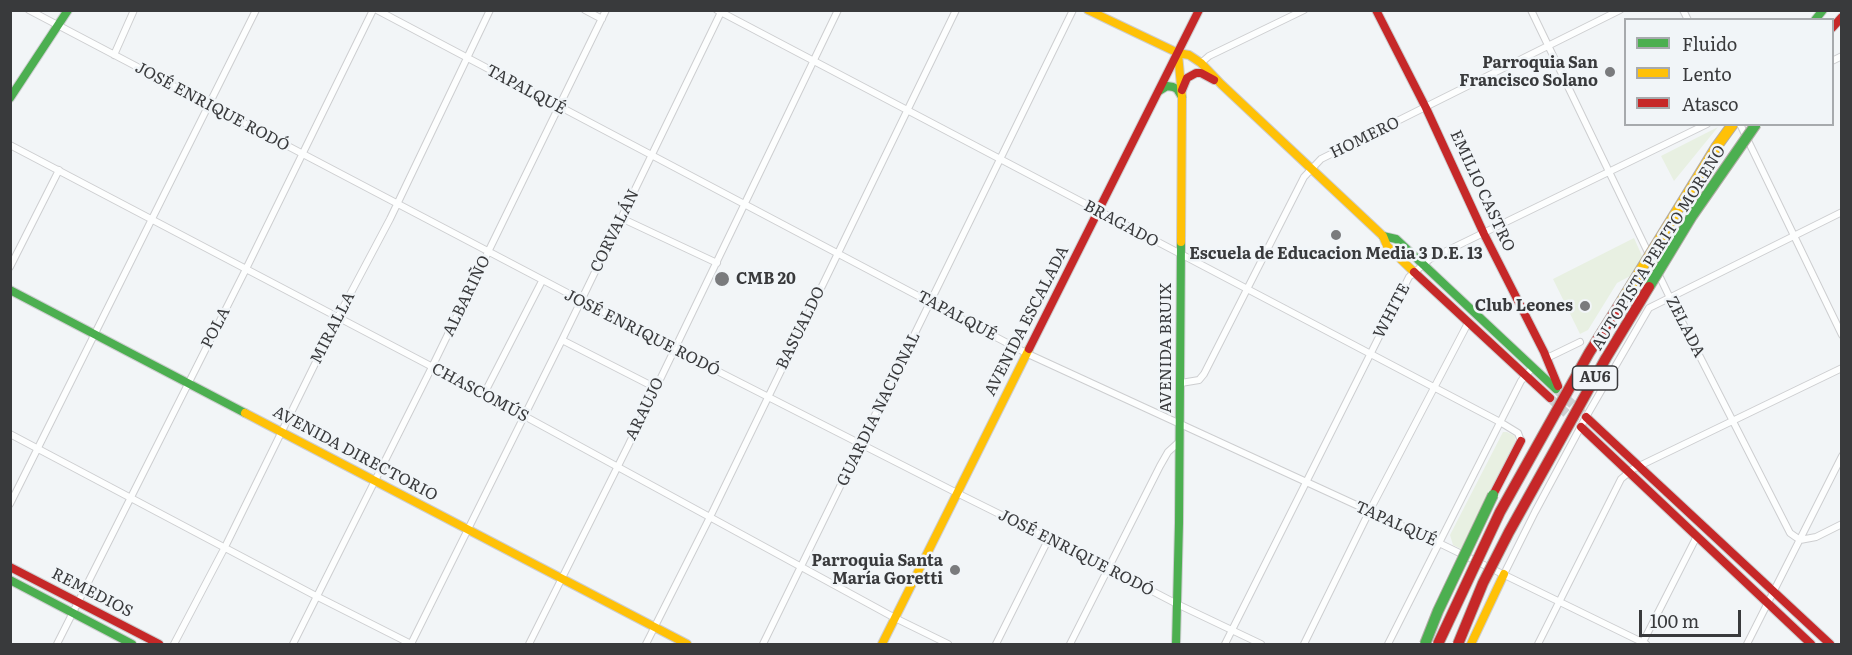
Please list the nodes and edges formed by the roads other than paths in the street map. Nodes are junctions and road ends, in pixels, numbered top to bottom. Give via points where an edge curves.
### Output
1 (29, 10) edge
2 (68, 10) edge
3 (134, 10) edge
4 (256, 10) edge
5 (375, 10) edge
6 (490, 10) edge
7 (585, 10) edge
8 (606, 10) edge
9 (838, 10) edge
10 (956, 10) edge
11 (1073, 10) edge
12 (1088, 10) edge
13 (1199, 10) edge
14 (1304, 10) edge
15 (1376, 10) edge
16 (1531, 10) edge
17 (1620, 10) edge
18 (720, 11) edge
19 (602, 19) junction
20 (58, 26) junction
21 (1549, 46) junction
22 (1178, 53) junction
23 (114, 55) junction
24 (467, 58) junction
25 (813, 61) junction
26 (1201, 63) junction
27 (1221, 84) junction
28 (1159, 91) junction
29 (1182, 94) junction
30 (10, 98) edge
31 (209, 105) junction
32 (560, 108) junction
33 (1426, 108) junction
34 (907, 111) junction
35 (1703, 126) edge
36 (1732, 126) edge
37 (1741, 126) edge
38 (1755, 126) edge
39 (10, 145) edge
40 (302, 154) junction
41 (651, 156) junction
42 (1001, 159) junction
43 (1311, 168) junction
44 (59, 170) junction
45 (1610, 173) junction
46 (397, 204) junction
47 (745, 206) junction
48 (1098, 212) junction
49 (1842, 212) edge
50 (621, 218) junction
51 (153, 219) junction
52 (1484, 234) junction
53 (1795, 235) junction
54 (489, 253) junction
55 (837, 255) junction
56 (1181, 255) junction
57 (717, 264) junction
58 (10, 267) edge
59 (246, 269) junction
60 (1419, 269) junction
61 (542, 281) junction
62 (10, 290) edge
63 (1246, 290) junction
64 (1670, 298) junction
65 (581, 301) junction
66 (931, 303) junction
67 (338, 317) junction
68 (1468, 323) junction
69 (95, 335) junction
70 (1842, 335) edge
71 (562, 340) junction
72 (1580, 342) dead end
73 (674, 350) junction
74 (1028, 354) junction
75 (1370, 354) junction
76 (1547, 358) junction
77 (432, 367) junction
78 (1842, 368) edge
79 (1529, 371) junction
80 (189, 383) junction
81 (1180, 383) junction
82 (656, 388) junction
83 (1433, 388) junction
84 (484, 394) junction
85 (768, 397) junction
86 (524, 417) junction
87 (1733, 421) junction
88 (1500, 422) junction
89 (1583, 422) junction
90 (1180, 424) junction
91 (282, 433) junction
92 (10, 434) edge
93 (1180, 441) junction
94 (1521, 441) joint
95 (862, 445) junction
96 (39, 448) junction
97 (1842, 456) edge
98 (618, 467) junction
99 (1634, 470) junction
100 (375, 481) junction
101 (1306, 482) junction
102 (957, 494) junction
103 (130, 497) junction
104 (10, 504) edge
105 (1369, 512) junction
106 (710, 517) junction
107 (1842, 524) edge
108 (467, 530) junction
109 (1697, 536) junction
110 (1049, 538) junction
111 (1800, 540) junction
112 (1439, 543) junction
113 (225, 547) junction
114 (802, 566) junction
115 (10, 567) edge
116 (1108, 568) junction
117 (1504, 574) junction
118 (561, 579) junction
119 (10, 580) edge
120 (1773, 593) junction
121 (316, 596) junction
122 (78, 602) junction
123 (1559, 602) junction
124 (1177, 604) junction
125 (1768, 604) junction
126 (72, 614) junction
127 (895, 618) junction
128 (654, 627) junction
129 (1233, 630) junction
130 (1644, 644) edge
131 (57, 645) edge
132 (132, 645) edge
133 (159, 645) edge
134 (174, 645) edge
135 (292, 645) edge
136 (411, 645) edge
137 (529, 645) edge
138 (646, 645) edge
139 (687, 645) edge
140 (763, 645) edge
141 (882, 645) edge
142 (948, 645) edge
143 (996, 645) edge
144 (1070, 645) edge
145 (1176, 645) edge
146 (1226, 645) edge
147 (1261, 645) edge
148 (1304, 645) edge
149 (1388, 645) edge
150 (1425, 645) edge
151 (1438, 645) edge
152 (1458, 645) edge
153 (1471, 645) edge
154 (1538, 645) edge
155 (1747, 645) edge
156 (1811, 645) edge
157 (1830, 645) edge

1 - 20 street, JOSÉ ENRIQUE RODÓ
2 - 20 main road
3 - 23 street
4 - 31 street
5 - 24 street, TAPALQUÉ
5 - 40 street, POLA
6 - 24 street, MIRALLA
7 - 19 street
8 - 19 street, ALBARIÑO
9 - 25 street, ARAUJO
10 - 34 street, BASUALDO
11 - 42 street, GUARDIA NACIONAL
12 - 22 main road
13 - 22 main road, AVENIDA ESCALADA
14 - 26 street
15 - 33 main road, EMILIO CASTRO
16 - 21 street, ZELADA
17 - 21 street, HOMERO
18 - 25 street, BRAGADO
18 - 41 street, CORVALÁN
19 - 32 street, ALBARIÑO
20 - 23 street, JOSÉ ENRIQUE RODÓ
20 - 30 main road
21 - 33 street, HOMERO
21 - 45 street, ZELADA
22 - 26 main road
22 - 28 main road, AVENIDA ESCALADA
22 - 29 main road, AVENIDA BRUIX
23 - 31 street, JOSÉ ENRIQUE RODÓ
24 - 32 street, TAPALQUÉ
24 - 46 street, MIRALLA
25 - 34 street, BRAGADO
25 - 47 street, ARAUJO
26 - 27 main road
27 - 29 main road via 1196,73 1187,78
27 - 43 main road
28 - 29 main road via 1167,86
28 - 48 main road, AVENIDA ESCALADA
29 - 56 main road, AVENIDA BRUIX
31 - 40 street, JOSÉ ENRIQUE RODÓ
31 - 51 street
32 - 41 street, TAPALQUÉ
32 - 54 street, ALBARIÑO
33 - 43 street, HOMERO via 1321,159
33 - 52 main road, EMILIO CASTRO
34 - 42 street, BRAGADO
34 - 55 street, BASUALDO
35 - 45 street, WHITE
36 - 151 main road, AUTOPISTA PERITO MORENO / AU6, bridge via 1589,353 1495,523
37 - 53 street
38 - 152 main road, AUTOPISTA PERITO MORENO / AU6, bridge via 1692,216 1606,358 1503,542
39 - 44 street, CHASCOMÚS
40 - 46 street, JOSÉ ENRIQUE RODÓ
40 - 59 street, POLA
41 - 47 street, TAPALQUÉ
41 - 50 street, CORVALÁN
42 - 48 street, BRAGADO
42 - 66 street, GUARDIA NACIONAL
43 - 60 main road via 1383,236 1396,239
43 - 63 street, HOMERO
44 - 51 street, CHASCOMÚS
44 - 58 street
45 - 52 street, WHITE
45 - 64 street, ZELADA
46 - 54 street, JOSÉ ENRIQUE RODÓ
46 - 67 street, MIRALLA
47 - 55 street, TAPALQUÉ
47 - 57 street, ARAUJO
48 - 56 street, BRAGADO
48 - 74 main road, AVENIDA ESCALADA
49 - 53 street
50 - 57 street
50 - 65 street, CORVALÁN
51 - 59 street, CHASCOMÚS
51 - 69 street
52 - 60 street, WHITE via 1430,259
52 - 76 main road, EMILIO CASTRO
53 - 64 street
53 - 70 street
54 - 61 street, JOSÉ ENRIQUE RODÓ
54 - 77 street, ALBARIÑO
55 - 66 street, TAPALQUÉ
55 - 85 street, BASUALDO
56 - 63 street, BRAGADO
56 - 81 main road, AVENIDA BRUIX
57 - 73 street, ARAUJO
59 - 67 street, CHASCOMÚS
59 - 80 street, POLA
60 - 68 main road
60 - 75 street, WHITE via 1409,278
60 - 79 main road
61 - 65 street, JOSÉ ENRIQUE RODÓ
61 - 84 street
62 - 69 main road, AVENIDA DIRECTORIO
63 - 75 street, BRAGADO
63 - 81 street, HOMERO via 1204,374 1199,380
64 - 87 street, ZELADA
64 - 89 street via 1649,308
65 - 71 street, CORVALÁN
65 - 73 street, JOSÉ ENRIQUE RODÓ
66 - 74 street, TAPALQUÉ
66 - 95 street, GUARDIA NACIONAL
67 - 77 street, CHASCOMÚS
67 - 91 street, MIRALLA
68 - 79 main road
68 - 83 street
69 - 80 main road, AVENIDA DIRECTORIO
69 - 96 street
71 - 82 street
71 - 86 street, CORVALÁN
72 - 76 street
73 - 82 street, ARAUJO
73 - 85 street, JOSÉ ENRIQUE RODÓ
74 - 90 street, TAPALQUÉ
74 - 102 main road, AVENIDA ESCALADA
75 - 83 street, BRAGADO
75 - 101 street, WHITE
76 - 79 main road, EMILIO CASTRO via 1555,391
77 - 84 street, CHASCOMÚS
77 - 100 street, ALBARIÑO
78 - 87 street
79 - 88 street
80 - 91 main road, AVENIDA DIRECTORIO
80 - 103 street, POLA
81 - 90 main road, AVENIDA BRUIX
82 - 98 street, ARAUJO
83 - 88 street, BRAGADO
83 - 105 street
84 - 86 street, CHASCOMÚS
85 - 95 street, JOSÉ ENRIQUE RODÓ
85 - 106 street, BASUALDO
86 - 98 street, CHASCOMÚS
86 - 108 street, CORVALÁN
87 - 99 street
87 - 111 street, ZELADA via 1790,533
88 - 94 street, BRAGADO via 1518,433
88 - 112 street
89 - 99 main road
89 - 117 street
90 - 93 main road, AVENIDA BRUIX
90 - 101 street, TAPALQUÉ
91 - 100 main road, AVENIDA DIRECTORIO
91 - 113 street, MIRALLA
92 - 96 street
93 - 116 street via 1168,452
93 - 124 main road, AVENIDA BRUIX
94 - 150 main road, bridge
95 - 102 street, JOSÉ ENRIQUE RODÓ
95 - 114 street, GUARDIA NACIONAL
96 - 103 street
96 - 104 street
97 - 111 street
98 - 106 street, CHASCOMÚS
98 - 118 street, ARAUJO
99 - 109 main road
99 - 120 main road
99 - 123 street via 1621,479
100 - 108 main road, AVENIDA DIRECTORIO
100 - 121 street, ALBARIÑO
101 - 105 street, TAPALQUÉ
101 - 129 street, WHITE
102 - 110 street, JOSÉ ENRIQUE RODÓ
102 - 127 main road, AVENIDA ESCALADA
103 - 113 street
103 - 122 street, POLA
105 - 112 street, TAPALQUÉ
105 - 148 street
106 - 114 street, CHASCOMÚS
106 - 128 street, BASUALDO
107 - 111 street
108 - 118 main road, AVENIDA DIRECTORIO
108 - 136 street, CORVALÁN
109 - 125 main road
109 - 130 street
110 - 116 street, JOSÉ ENRIQUE RODÓ
110 - 143 street
111 - 120 street
112 - 117 street, TAPALQUÉ
112 - 149 street
113 - 121 street
113 - 134 street, MIRALLA
114 - 127 street, CHASCOMÚS
114 - 140 street, GUARDIA NACIONAL
115 - 122 main road, REMEDIOS
116 - 124 street, JOSÉ ENRIQUE RODÓ
116 - 144 street
117 - 123 street, TAPALQUÉ
117 - 153 main road
118 - 128 main road, AVENIDA DIRECTORIO
118 - 137 street, ARAUJO
119 - 126 main road, REMEDIOS
120 - 125 street
120 - 157 main road
121 - 135 street, ALBARIÑO
121 - 136 street
122 - 126 street, POLA
122 - 133 main road, REMEDIOS
123 - 130 street, TAPALQUÉ
123 - 154 street
124 - 129 street, JOSÉ ENRIQUE RODÓ
124 - 145 main road, AVENIDA BRUIX
125 - 155 street
125 - 156 main road
126 - 131 street, POLA
126 - 132 main road, REMEDIOS
127 - 141 main road, AVENIDA ESCALADA
127 - 142 street, CHASCOMÚS
128 - 138 street, BASUALDO
128 - 139 main road, AVENIDA DIRECTORIO
129 - 146 street, WHITE
129 - 147 street, JOSÉ ENRIQUE RODÓ

